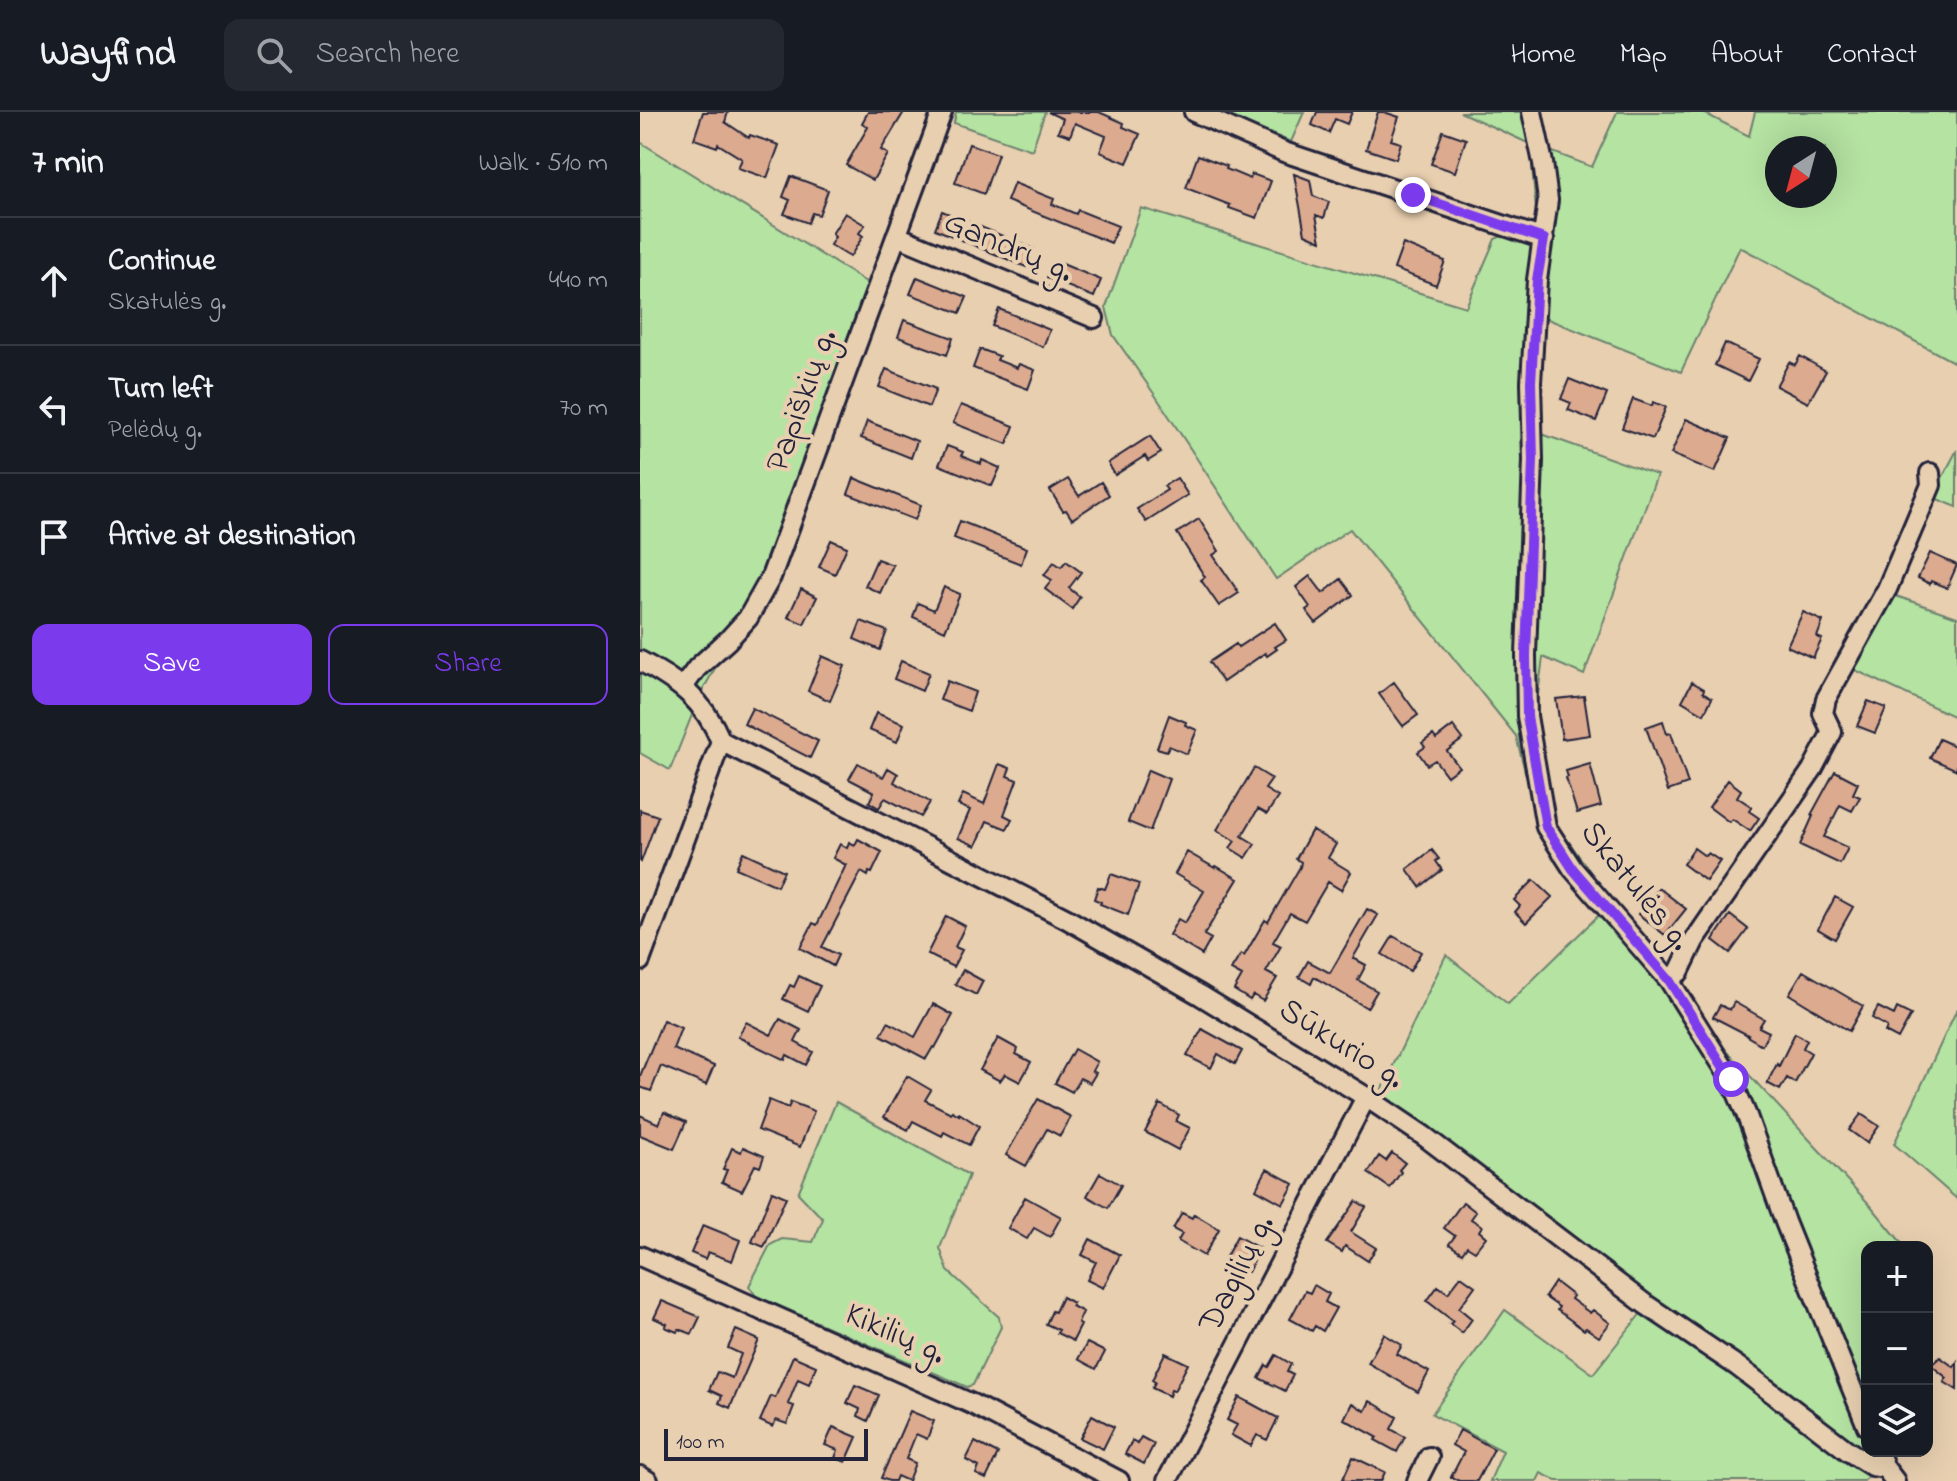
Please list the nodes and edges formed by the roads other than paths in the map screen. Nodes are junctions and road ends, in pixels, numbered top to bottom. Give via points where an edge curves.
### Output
1 (942, 112) edge
2 (1194, 112) edge
3 (1532, 112) edge
4 (897, 236) junction
5 (1544, 239) junction
6 (1094, 318) dead end
7 (1930, 473) dead end
8 (640, 661) edge
9 (683, 687) junction
10 (721, 741) junction
11 (640, 961) edge
12 (1669, 980) junction
13 (1366, 1097) junction
14 (640, 1256) edge
15 (1861, 1411) edge
16 (1429, 1457) dead end
17 (1886, 1467) edge
18 (640, 1476) edge
19 (648, 1481) edge
20 (1119, 1481) edge
21 (1167, 1481) edge
22 (1417, 1481) edge

1 - 4 street, Papiškių g.
2 - 5 street via 1284,152
3 - 5 street, Skatulės g. via 1548,200
4 - 6 street, Gandrų g.
4 - 9 street, Papiškių g. via 771,577 748,618
5 - 12 street, Skatulės g. via 1531,382 1526,655 1527,716 1537,778 1546,827 1569,862
7 - 12 street via 1931,485 1887,589 1826,699 1823,713 1832,732 1812,770
8 - 9 street
9 - 10 street
10 - 11 street
10 - 13 street, Sūkurio g. via 1078,925
12 - 15 street, Skatulės g. via 1731,1079
13 - 17 street, Sūkurio g. via 1848,1451 1872,1466
13 - 21 street, Dagilių g.
14 - 20 street, Kikilių g. via 972,1404
16 - 22 street
18 - 19 street

